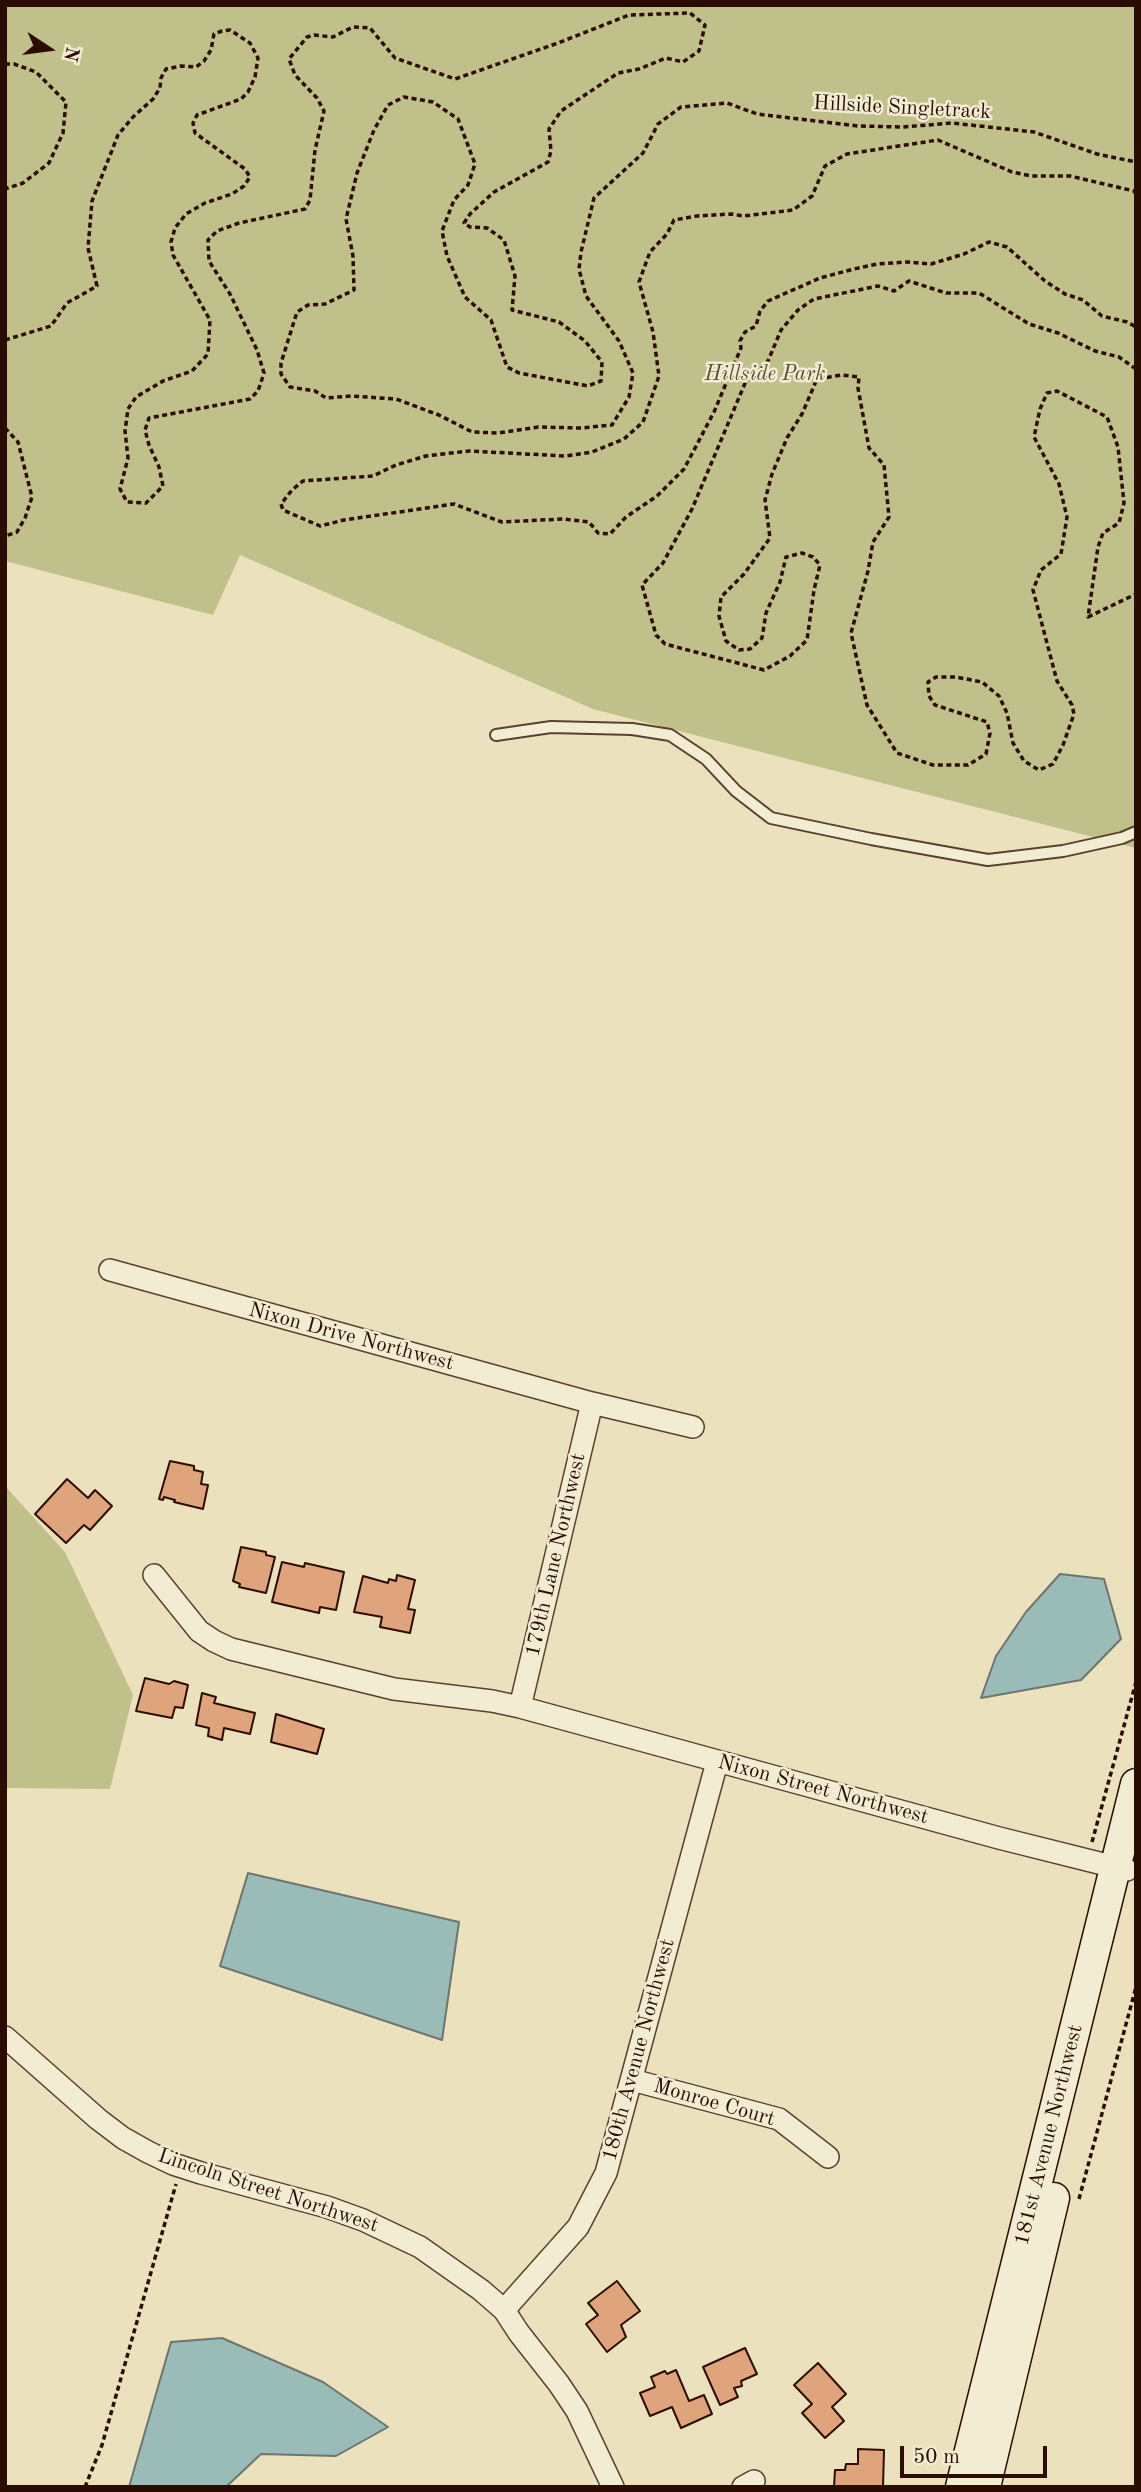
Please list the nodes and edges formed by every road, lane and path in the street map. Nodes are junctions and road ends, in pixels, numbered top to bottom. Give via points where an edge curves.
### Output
1 (5, 64) edge
2 (1136, 162) edge
3 (5, 189) edge
4 (1136, 194) edge
5 (1136, 327) edge
6 (5, 341) edge
7 (1136, 369) edge
8 (5, 428) edge
9 (5, 536) edge
10 (1136, 594) edge
11 (496, 735) dead end
12 (1136, 832) edge
13 (110, 1270) dead end
14 (592, 1403) junction
15 (693, 1427) dead end
16 (153, 1575) dead end
17 (1136, 1682) edge
18 (520, 1707) junction
19 (717, 1762) junction
20 (1136, 1784) edge
21 (1093, 1839) dead end
22 (1129, 1871) edge
23 (5, 2037) edge
24 (632, 2080) junction
25 (828, 2157) dead end
26 (181, 2167) junction
27 (504, 2309) junction
28 (85, 2487) edge
29 (613, 2487) edge
30 (961, 2487) edge
31 (985, 2487) edge

1 - 3 path via 36,72 66,102 63,133 49,163 23,183
2 - 6 path, Hillside Singletrack via 1097,154 1034,131 953,123 858,126 757,114 727,103 681,107 658,124 643,153 594,198 580,252 586,296 618,341 633,373 629,397 612,425 472,432 396,399 326,398 290,387 281,374 297,312 354,290 346,219 357,173 388,105 404,97 433,102 458,119 475,164 442,231 447,256 465,297 491,320 508,367 588,386 601,380 602,362 585,341 559,322 512,310 515,276 504,240 487,228 464,223 494,192 548,162 549,129 561,111 618,73 666,58 684,62 699,51 705,25 690,13 629,15 455,79 395,58 370,28 353,27 333,37 307,37 289,59 295,75 324,111 310,200 305,209 239,223 217,231 208,240 209,261 257,350 264,373 258,391 250,399 149,418 145,430 163,486 146,503 127,502 120,489 128,458 128,409 136,397 163,381 192,372 208,354 210,320 173,255 175,228 186,214 232,194 250,177 195,133 193,123 197,115 241,99 255,77 258,58 250,43 230,30 222,31 214,34 204,61 195,67 166,69 153,99 118,135 92,201 88,248 97,286 67,303 51,326
4 - 5 path, Hillside Singletrack via 1070,176 1012,172 937,140 847,154 825,166 812,196 793,210 674,220 650,252 639,282 659,376 643,422 624,439 566,456 469,451 426,456 373,476 303,481 281,504 283,510 320,526 454,504 502,522 563,519 589,522 598,533 610,534 684,469 714,412 740,341 768,302 820,278 866,266 931,264 989,242 1007,247 1045,281 1083,300 1102,316
7 - 10 path via 1119,357 1029,324 979,293 946,293 909,281 894,290 878,286 814,299 781,330 768,361 746,381 692,509 663,563 642,585 656,635 665,644 764,670 807,640 820,565 813,557 802,553 786,557 762,638 750,649 739,650 726,641 719,616 721,597 770,538 765,500 772,474 817,379 842,375 859,377 869,448 884,465 889,517 873,542 851,633 867,705 897,753 933,765 968,765 986,754 987,722 935,705 928,682 936,677 982,682 999,696 1013,743 1024,761 1039,770 1053,764 1063,745 1074,714 1056,681 1033,590 1041,570 1061,554 1067,517 1059,484 1034,437 1047,393 1057,391 1107,416 1118,447 1124,503 1119,523 1104,533 1098,547 1087,617
8 - 9 path via 18,442 32,497 17,532
11 - 12 lane via 551,727 670,735 706,759 736,791 771,818 988,860 1063,851
13 - 14 street, Nixon Drive Northwest
14 - 15 street, Nixon Drive Northwest
14 - 18 street, 179th Lane Northwest
16 - 18 street, Nixon Street Northwest via 199,1631 231,1649 394,1689
17 - 21 path
18 - 19 street, Nixon Street Northwest
19 - 22 street, Nixon Street Northwest
19 - 24 street, 180th Avenue Northwest
20 - 22 main road, 181st Avenue Northwest
22 - 30 main road, 181st Avenue Northwest
22 - 31 main road, 181st Avenue Northwest
23 - 26 street, Lincoln Street Northwest via 123,2138
24 - 25 street, Monroe Court via 779,2119
24 - 27 street, 180th Avenue Northwest via 606,2173 578,2227
26 - 27 street, Lincoln Street Northwest via 363,2220 420,2248
26 - 28 path via 102,2445
27 - 29 street, Lincoln Street Northwest via 577,2411

